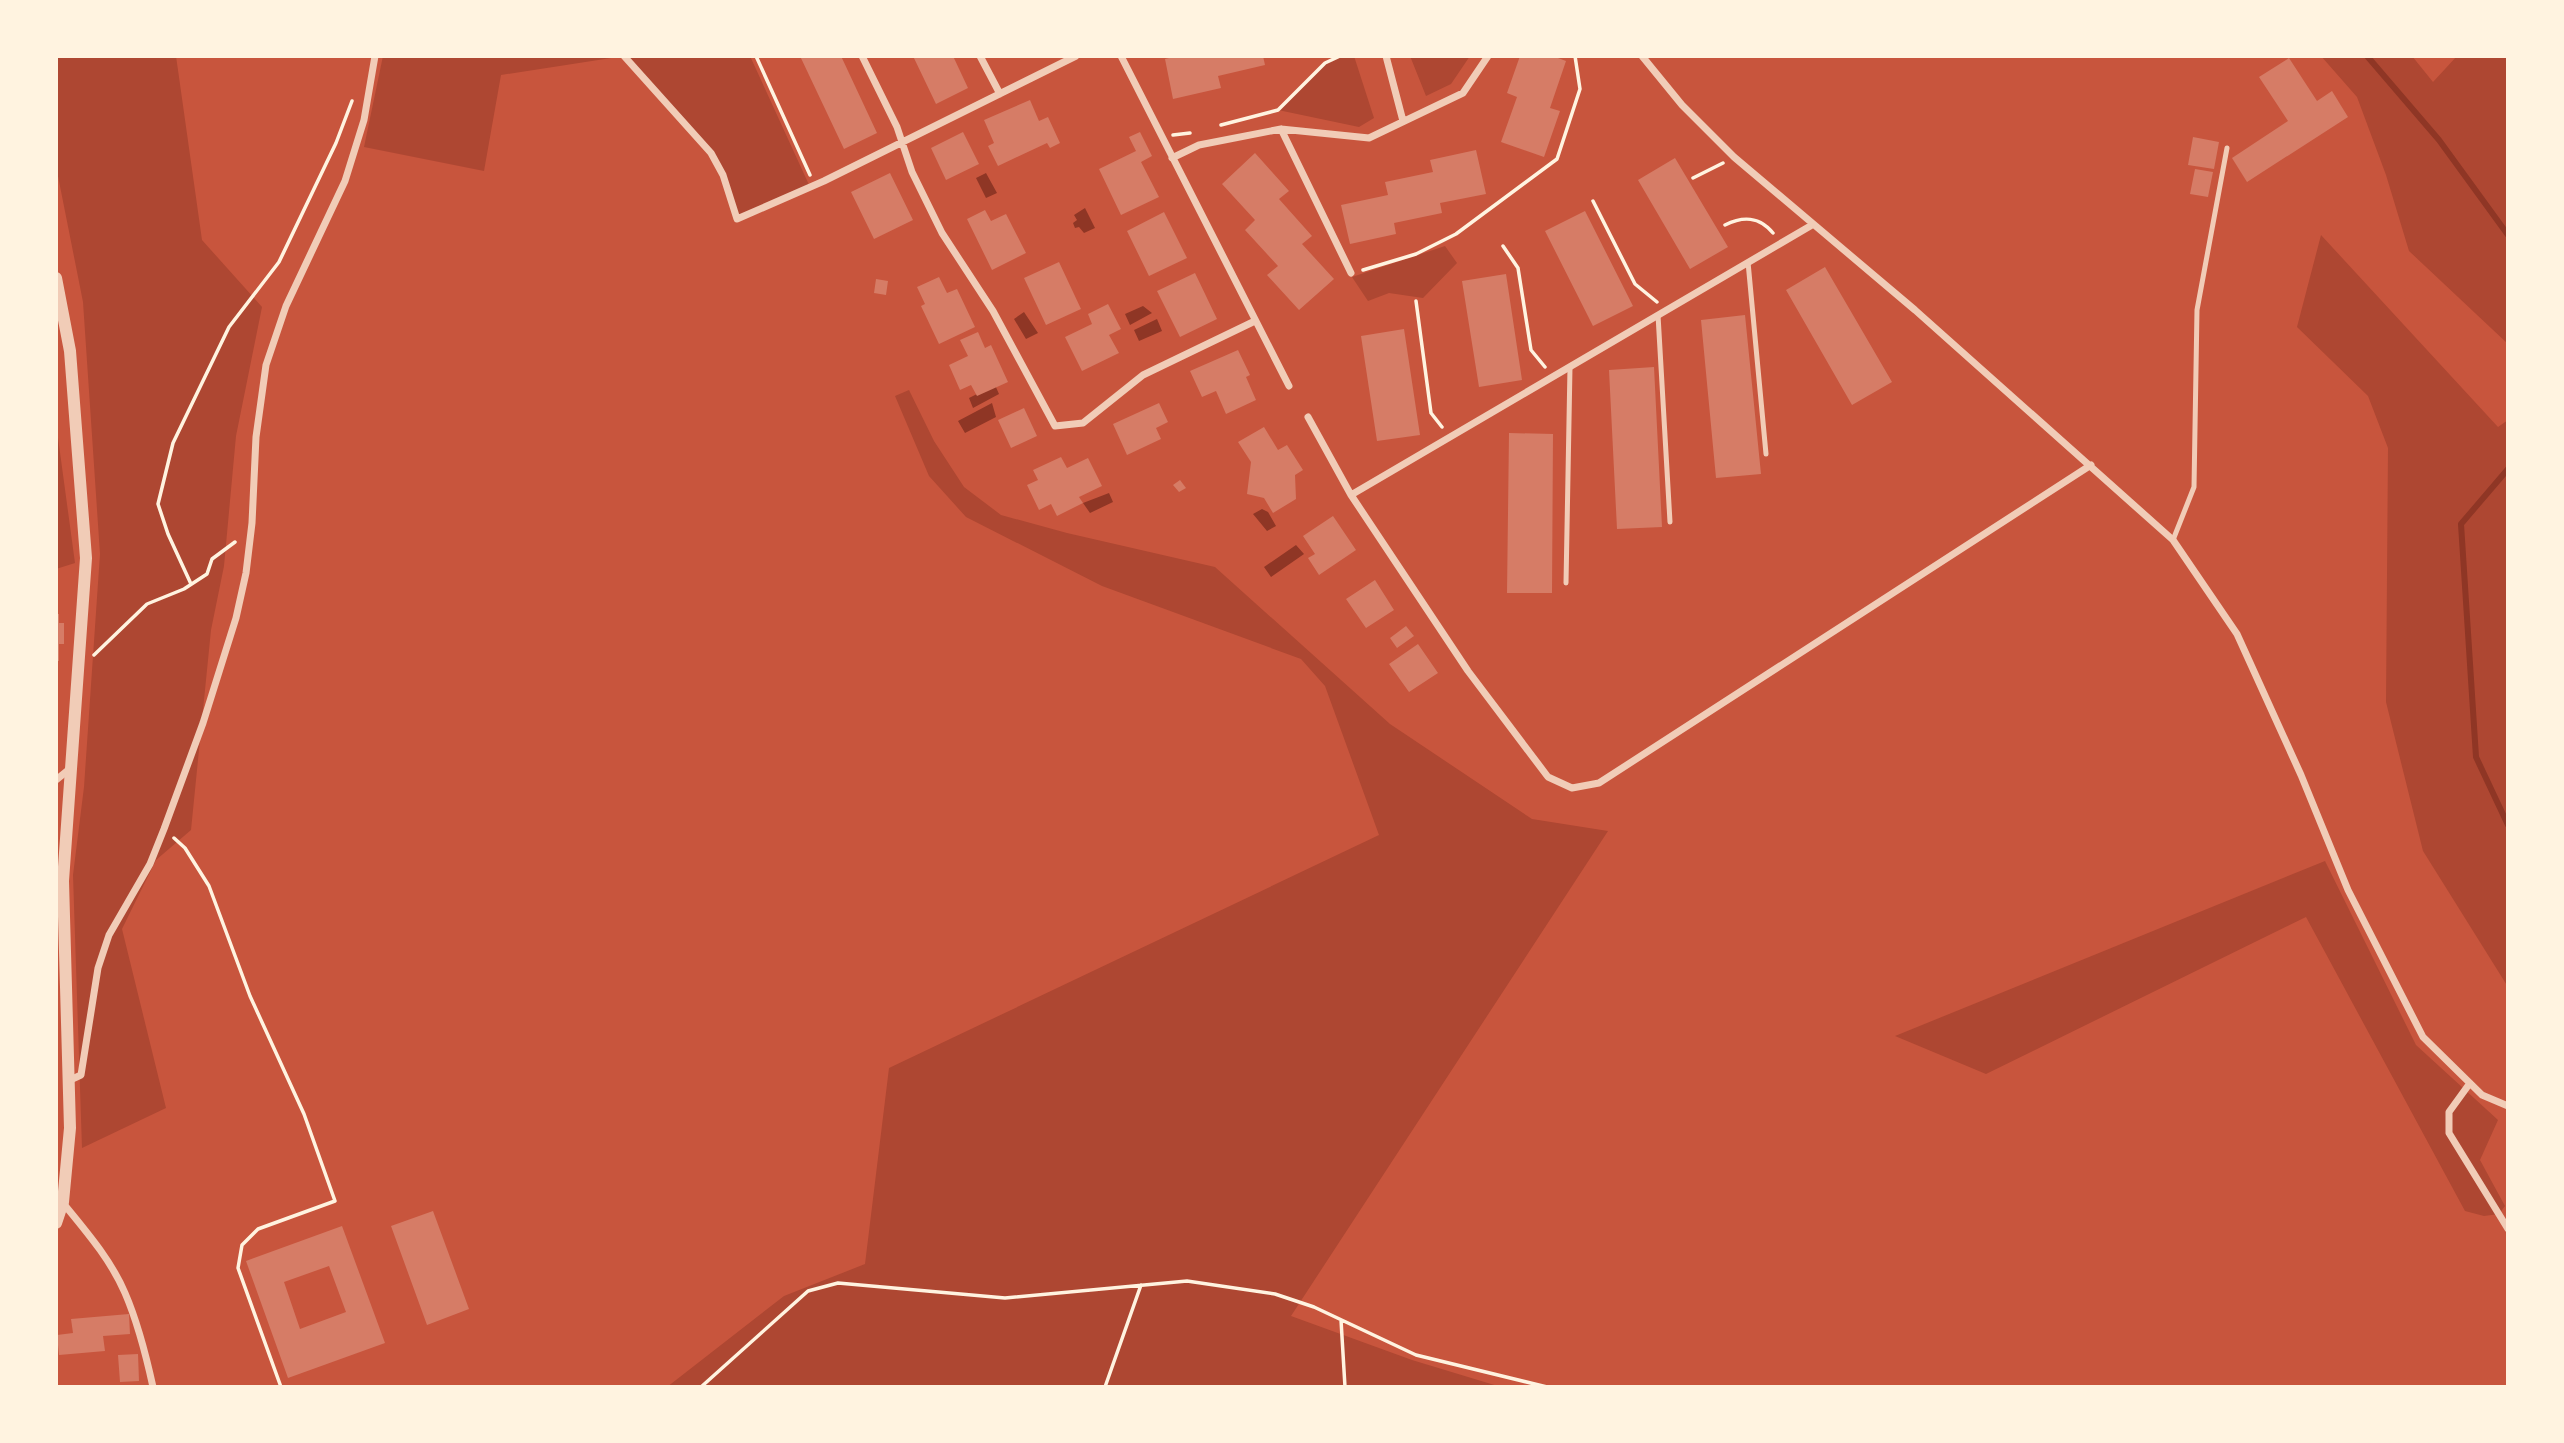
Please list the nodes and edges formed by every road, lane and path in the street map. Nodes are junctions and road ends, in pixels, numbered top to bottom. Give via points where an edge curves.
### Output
1 (375, 56) edge
2 (624, 56) edge
3 (756, 56) edge
4 (862, 56) edge
5 (980, 56) edge
6 (1076, 56) edge
7 (1121, 56) edge
8 (1340, 56) edge
9 (1386, 56) edge
10 (1488, 56) edge
11 (1575, 56) edge
12 (1642, 56) edge
13 (355, 93) dead end
14 (1000, 94) junction
15 (1403, 121) junction
16 (1216, 126) dead end
17 (1282, 129) junction
18 (1192, 133) dead end
19 (1161, 136) junction
20 (902, 143) junction
21 (2227, 148) dead end
22 (1734, 157) junction
23 (1172, 158) junction
24 (1693, 178) dead end
25 (824, 181) junction
26 (1593, 201) dead end
27 (1725, 225) dead end
28 (1812, 225) junction
29 (1780, 244) junction
30 (1503, 246) dead end
31 (1748, 262) junction
32 (1351, 273) joint
33 (56, 278) edge
34 (1416, 301) dead end
35 (1667, 310) junction
36 (1658, 315) junction
37 (1255, 321) junction
38 (1570, 367) junction
39 (1553, 376) junction
40 (1289, 386) dead end
41 (1308, 417) dead end
42 (1450, 437) junction
43 (1766, 454) dead end
44 (2091, 465) junction
45 (1351, 495) junction
46 (1670, 522) dead end
47 (252, 523) junction
48 (2173, 540) junction
49 (1566, 583) dead end
50 (191, 584) junction
51 (80, 668) junction
52 (72, 767) junction
53 (56, 780) edge
54 (164, 829) junction
55 (67, 1081) junction
56 (2470, 1083) junction
57 (2508, 1106) edge
58 (63, 1202) junction
59 (56, 1223) edge
60 (2508, 1229) edge
61 (1141, 1285) junction
62 (1340, 1320) junction
63 (153, 1387) edge
64 (281, 1387) edge
65 (701, 1387) edge
66 (1105, 1387) edge
67 (1345, 1387) edge
68 (1547, 1387) edge

1 - 47 street via 364,120 345,181 286,306 266,365 256,437
2 - 25 street via 711,153 737,219
3 - 25 path via 811,175
4 - 20 street
5 - 14 street
6 - 14 street
7 - 19 street
8 - 16 path via 1325,63 1278,110
9 - 15 street
10 - 15 street via 1463,93
11 - 32 path via 1580,89 1557,159 1456,234 1416,254
12 - 22 street
13 - 50 path via 279,262 229,327 173,443 158,504
14 - 20 street
15 - 17 street via 1369,138
17 - 23 street via 1199,145
17 - 32 street
18 - 19 path
19 - 23 street
20 - 25 street
20 - 37 street via 942,233 993,311 1055,426 1083,423 1143,375
21 - 48 lane via 2197,310 2194,487
22 - 24 path
22 - 28 street
23 - 37 street
26 - 35 path via 1635,284
27 - 29 path via 1737,219 1760,221
28 - 29 street
28 - 44 street
29 - 31 street
30 - 39 path via 1518,268 1531,350
31 - 35 street
31 - 43 lane
33 - 51 street via 71,351 86,558
34 - 42 path via 1431,413
35 - 36 street
36 - 38 street
36 - 46 lane
37 - 40 street
38 - 39 street
38 - 49 lane
39 - 42 street
41 - 45 street
42 - 45 street
44 - 45 street via 1599,783 1572,788 1548,777 1468,671
44 - 48 street
47 - 50 path via 229,549 212,559 207,574
47 - 54 street via 236,618
48 - 56 street via 2237,634 2348,890 2423,1037
50 - 51 path via 147,604
51 - 52 street
52 - 53 street
52 - 55 street via 64,881
54 - 55 street via 108,935 98,968 81,1074
54 - 64 path via 185,848 209,886 250,996 304,1114 335,1201 258,1228 242,1245 238,1268
55 - 58 street via 70,1128
56 - 57 street via 2482,1095
56 - 60 street via 2449,1112 2449,1133
58 - 59 street
58 - 63 street via 125,1292
61 - 62 path via 1187,1281 1275,1294
61 - 65 path via 1005,1298 838,1283 808,1291
61 - 66 path
62 - 67 path
62 - 68 path via 1416,1355

